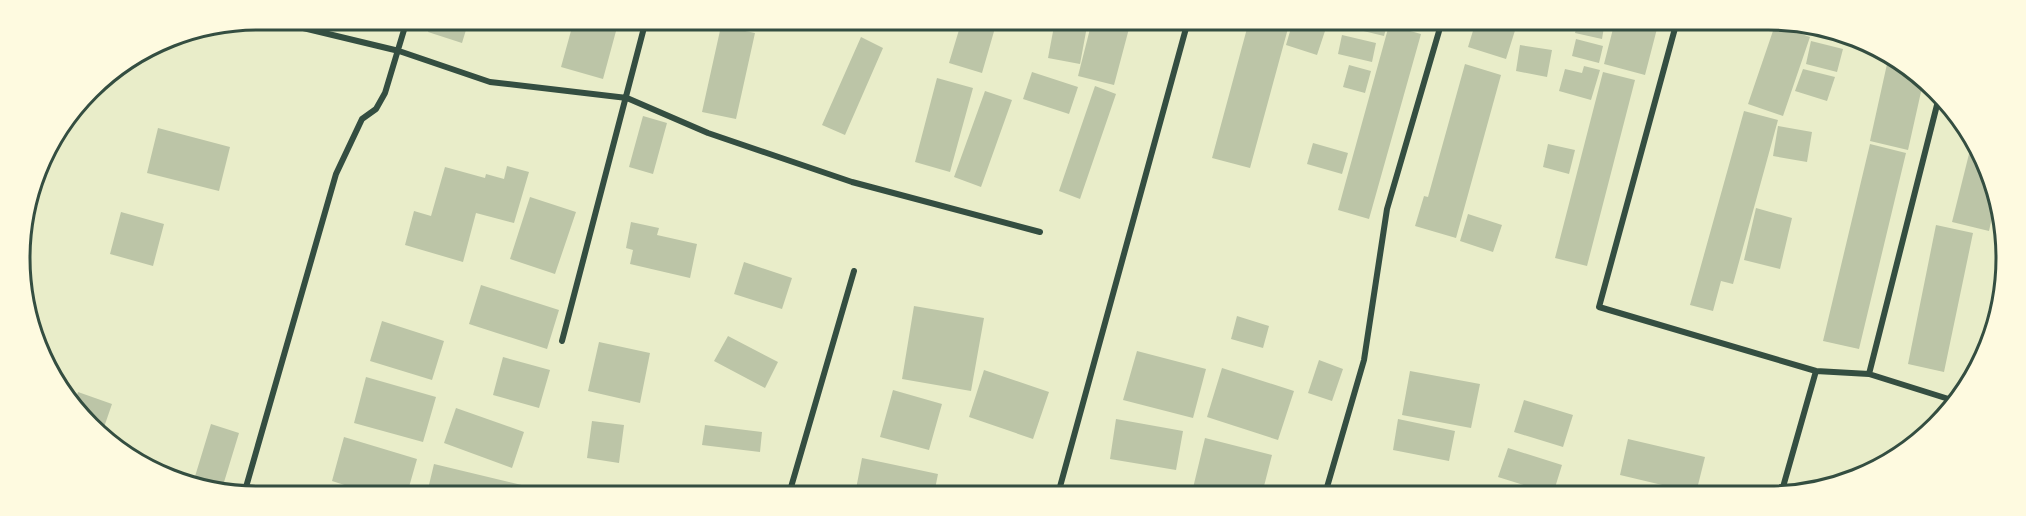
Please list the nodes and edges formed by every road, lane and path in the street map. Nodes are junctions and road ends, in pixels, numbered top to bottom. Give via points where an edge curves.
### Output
1 (312, 30) edge
2 (404, 30) edge
3 (644, 30) edge
4 (1186, 30) edge
5 (1439, 30) edge
6 (1675, 30) edge
7 (399, 51) junction
8 (627, 98) junction
9 (1937, 106) edge
10 (1040, 232) dead end
11 (854, 272) dead end
12 (562, 341) dead end
13 (1816, 371) junction
14 (1869, 374) junction
15 (1948, 399) edge
16 (246, 486) edge
17 (791, 486) edge
18 (1060, 486) edge
19 (1327, 486) edge
20 (1784, 486) edge

1 - 7 street
2 - 7 street
3 - 8 street
4 - 18 street
5 - 19 street via 1387,209 1364,360
6 - 13 street via 1599,307
7 - 8 street via 490,82
7 - 16 street via 385,93 376,110 362,119 336,174
8 - 10 street via 708,133 852,182
8 - 12 street
9 - 14 street
11 - 17 street
13 - 14 street
13 - 20 street
14 - 15 street

